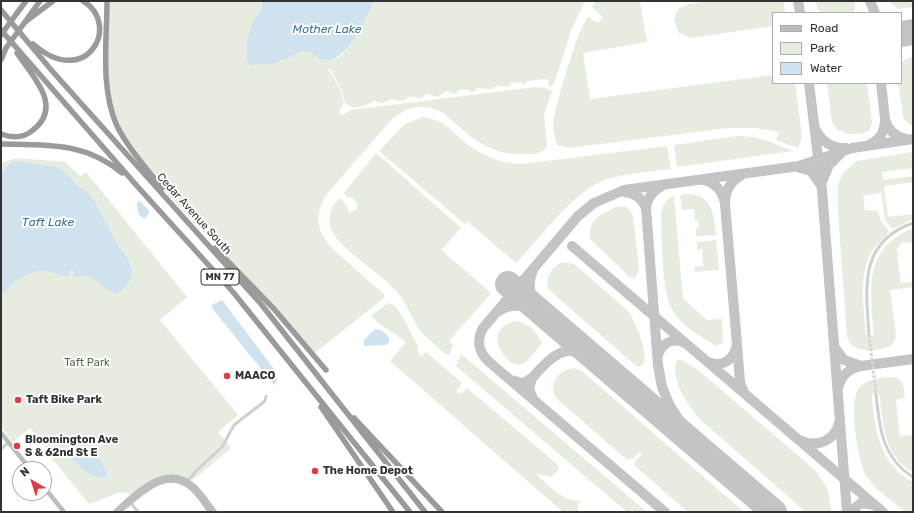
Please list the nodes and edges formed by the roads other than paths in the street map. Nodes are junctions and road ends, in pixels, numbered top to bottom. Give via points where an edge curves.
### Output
1 (25, 1) edge
2 (40, 1) edge
3 (53, 1) edge
4 (83, 1) edge
5 (107, 1) edge
6 (1, 10) edge
7 (25, 22) junction
8 (1, 30) edge
9 (20, 33) junction
10 (1, 35) edge
11 (12, 43) junction
12 (6, 48) junction
13 (1, 55) edge
14 (1, 60) edge
15 (1, 134) edge
16 (1, 144) edge
17 (137, 186) junction
18 (181, 214) junction
19 (913, 223) edge
20 (200, 235) junction
21 (869, 335) tunnel mouth
22 (308, 365) junction
23 (326, 370) dead end
24 (297, 372) junction
25 (876, 394) tunnel mouth
26 (266, 396) dead end
27 (1, 432) edge
28 (9, 442) junction
29 (1, 448) edge
30 (24, 461) edge
31 (913, 477) edge
32 (186, 483) junction
33 (52, 497) edge
34 (131, 503) junction
35 (64, 512) edge
36 (115, 512) edge
37 (118, 512) edge
38 (138, 512) edge
39 (210, 512) edge
40 (215, 512) edge
41 (393, 512) edge
42 (410, 512) edge
43 (425, 512) edge
44 (442, 512) edge

1 - 10 highway, bridge
2 - 7 highway
3 - 7 highway
4 - 9 highway via 94,11 100,27 96,44 83,57 72,61 56,59 44,53
5 - 18 highway via 106,76 111,110 125,140
6 - 9 highway, Cedar Avenue South
7 - 12 highway, bridge
8 - 11 highway
9 - 18 highway, Cedar Avenue South / MN 77
11 - 15 highway via 43,92 46,107 43,119 31,132 19,136
11 - 17 highway, MN 77
12 - 13 highway
12 - 14 highway
16 - 17 highway via 61,146 79,150 108,162
17 - 24 highway, MN 77 via 233,292
18 - 20 highway, Cedar Avenue South / MN 77
19 - 21 street via 888,237 870,263 866,284
20 - 22 highway, Cedar Avenue South / MN 77 via 261,304
20 - 23 highway via 221,253 274,309
22 - 43 highway, Cedar Avenue South / MN 77
22 - 44 highway
24 - 41 highway
24 - 42 highway, MN 77
25 - 31 street via 878,424 885,446 898,465
26 - 32 street via 265,401 234,425 222,447 196,470
27 - 28 street
28 - 29 street
28 - 30 street
32 - 34 street via 159,482
32 - 36 street via 168,477 157,479 146,485
32 - 39 street
32 - 40 street via 197,490
33 - 35 street
34 - 37 street
34 - 38 street

